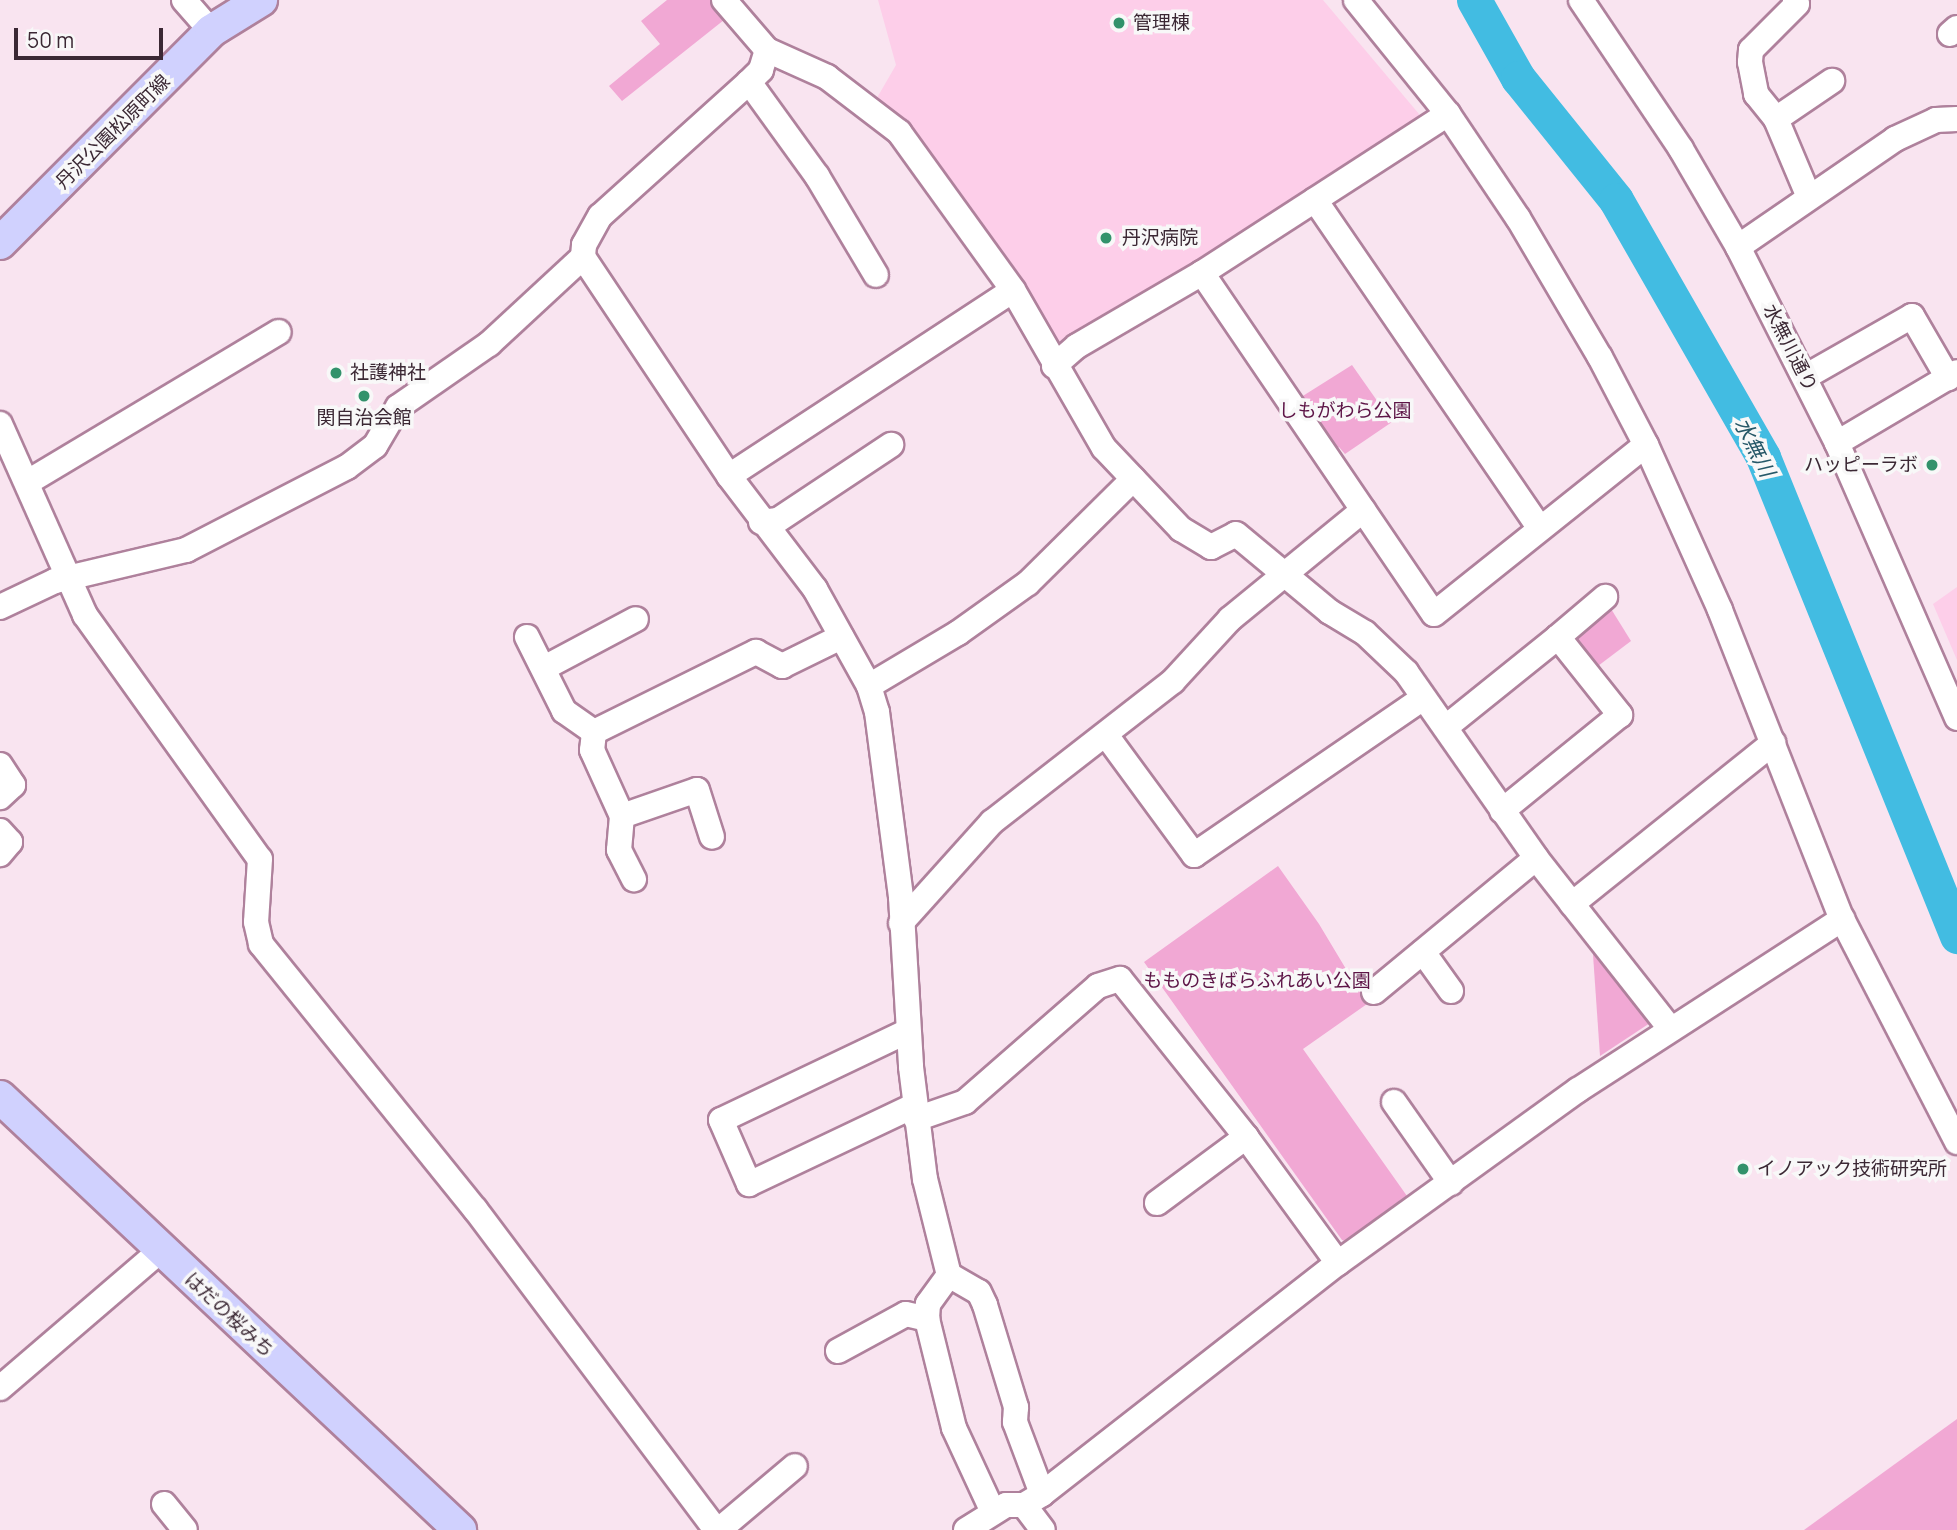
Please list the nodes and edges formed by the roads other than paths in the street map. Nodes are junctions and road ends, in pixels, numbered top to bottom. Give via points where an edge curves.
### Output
1 (184, 0) edge
2 (261, 0) edge
3 (724, 0) edge
4 (1356, 0) edge
5 (1581, 0) edge
6 (1795, 0) edge
7 (211, 31) junction
8 (767, 50) junction
9 (1832, 81) dead end
10 (749, 82) junction
11 (1448, 114) junction
12 (1776, 119) junction
13 (1957, 119) edge
14 (1809, 197) junction
15 (1315, 200) junction
16 (0, 243) edge
17 (1738, 247) junction
18 (583, 257) junction
19 (1202, 273) junction
20 (876, 275) dead end
21 (1013, 290) junction
22 (279, 332) dead end
23 (1054, 366) junction
24 (1952, 375) edge
25 (1805, 377) junction
26 (0, 424) edge
27 (1837, 443) junction
28 (891, 444) dead end
29 (1646, 445) junction
30 (729, 477) junction
31 (1133, 479) junction
32 (28, 482) junction
33 (1363, 510) junction
34 (761, 522) junction
35 (1540, 528) junction
36 (1286, 573) junction
37 (67, 579) junction
38 (1605, 597) dead end
39 (0, 607) edge
40 (636, 619) dead end
41 (527, 637) dead end
42 (841, 637) junction
43 (1558, 637) junction
44 (544, 668) junction
45 (869, 686) junction
46 (1423, 698) junction
47 (1954, 704) edge
48 (1446, 727) junction
49 (594, 732) junction
50 (1106, 735) junction
51 (1773, 743) junction
52 (0, 765) edge
53 (0, 797) edge
54 (1502, 811) junction
55 (622, 816) junction
56 (0, 831) edge
57 (712, 836) dead end
58 (0, 854) edge
59 (1536, 858) junction
60 (634, 879) dead end
61 (1573, 904) junction
62 (1842, 919) junction
63 (901, 923) junction
64 (1423, 951) junction
65 (1451, 991) dead end
66 (1374, 992) dead end
67 (1670, 1028) junction
68 (908, 1031) junction
69 (0, 1097) edge
70 (1394, 1102) dead end
71 (916, 1112) junction
72 (1246, 1137) junction
73 (1957, 1142) edge
74 (1451, 1183) junction
75 (1157, 1203) dead end
76 (160, 1251) junction
77 (1338, 1263) junction
78 (949, 1275) junction
79 (927, 1319) junction
80 (838, 1351) dead end
81 (0, 1388) edge
82 (795, 1466) dead end
83 (1033, 1499) junction
84 (164, 1504) dead end
85 (993, 1512) junction
86 (185, 1530) edge
87 (460, 1530) edge
88 (717, 1530) edge
89 (966, 1530) edge
90 (1043, 1530) edge

1 - 7 street
2 - 7 main road, 丹沢公園松原町線
3 - 8 street
4 - 11 street
5 - 17 street, 水無川通り via 1681,149
6 - 12 street via 1797,4 1751,50 1756,94
7 - 16 main road, 丹沢公園松原町線
8 - 10 street via 761,70
8 - 21 street via 827,77 898,132
9 - 12 street
10 - 18 street via 600,216 584,245
10 - 20 street via 817,176
11 - 15 street
11 - 29 street via 1518,218
12 - 14 street
13 - 14 street via 1936,120 1895,139
14 - 17 street
15 - 19 street
15 - 35 street
17 - 25 street, 水無川通り
18 - 30 street
18 - 37 street via 489,344 398,407 375,446 347,467 186,550
19 - 23 street via 1077,346
19 - 33 street
21 - 23 street
21 - 30 street
22 - 32 street
23 - 31 street via 1104,449
24 - 25 street via 1912,316
24 - 27 street
25 - 27 street, 水無川通り
26 - 32 street
27 - 47 street, 水無川通り
28 - 34 street via 778,520
29 - 35 street
29 - 51 street
30 - 34 street
31 - 36 street via 1181,529 1211,547 1237,534
31 - 45 street via 1028,583 958,634
32 - 37 street
33 - 35 street via 1434,614
33 - 36 street
34 - 42 street via 815,589
36 - 46 street via 1330,612 1365,633 1406,672
36 - 50 street via 1230,619 1173,681
37 - 39 street
37 - 88 street via 85,615 136,691 260,859 256,922 261,944 475,1209
38 - 43 street
40 - 44 street
41 - 44 street
42 - 45 street
42 - 49 street via 782,666 756,652
43 - 48 street
43 - 54 street via 1620,715
44 - 49 street via 564,711
45 - 63 street via 877,712
46 - 48 street
46 - 50 street via 1194,855
48 - 54 street
49 - 55 street via 592,750
50 - 63 street via 992,822
51 - 61 street
51 - 62 street
52 - 53 street via 13,785
54 - 59 street
55 - 57 street via 697,790
55 - 60 street via 619,850
56 - 58 street via 10,842
59 - 61 street
59 - 64 street
61 - 67 street
62 - 67 street
62 - 73 street
63 - 68 street
64 - 65 street
64 - 66 street via 1393,963
67 - 74 street
68 - 71 street
68 - 71 street via 721,1120 749,1184
69 - 76 main road, はだの桜みち
70 - 74 street
71 - 72 street via 965,1102 1098,986 1120,979
71 - 78 street via 925,1179
72 - 75 street
72 - 77 street
74 - 77 street
76 - 81 street
76 - 87 main road, はだの桜みち
77 - 83 street
78 - 79 street via 928,1304
78 - 83 street via 979,1292 985,1305 1016,1407 1015,1422
79 - 80 street via 906,1314
79 - 85 street via 954,1428
82 - 88 street
83 - 85 street
83 - 90 street
84 - 86 street
85 - 89 street

